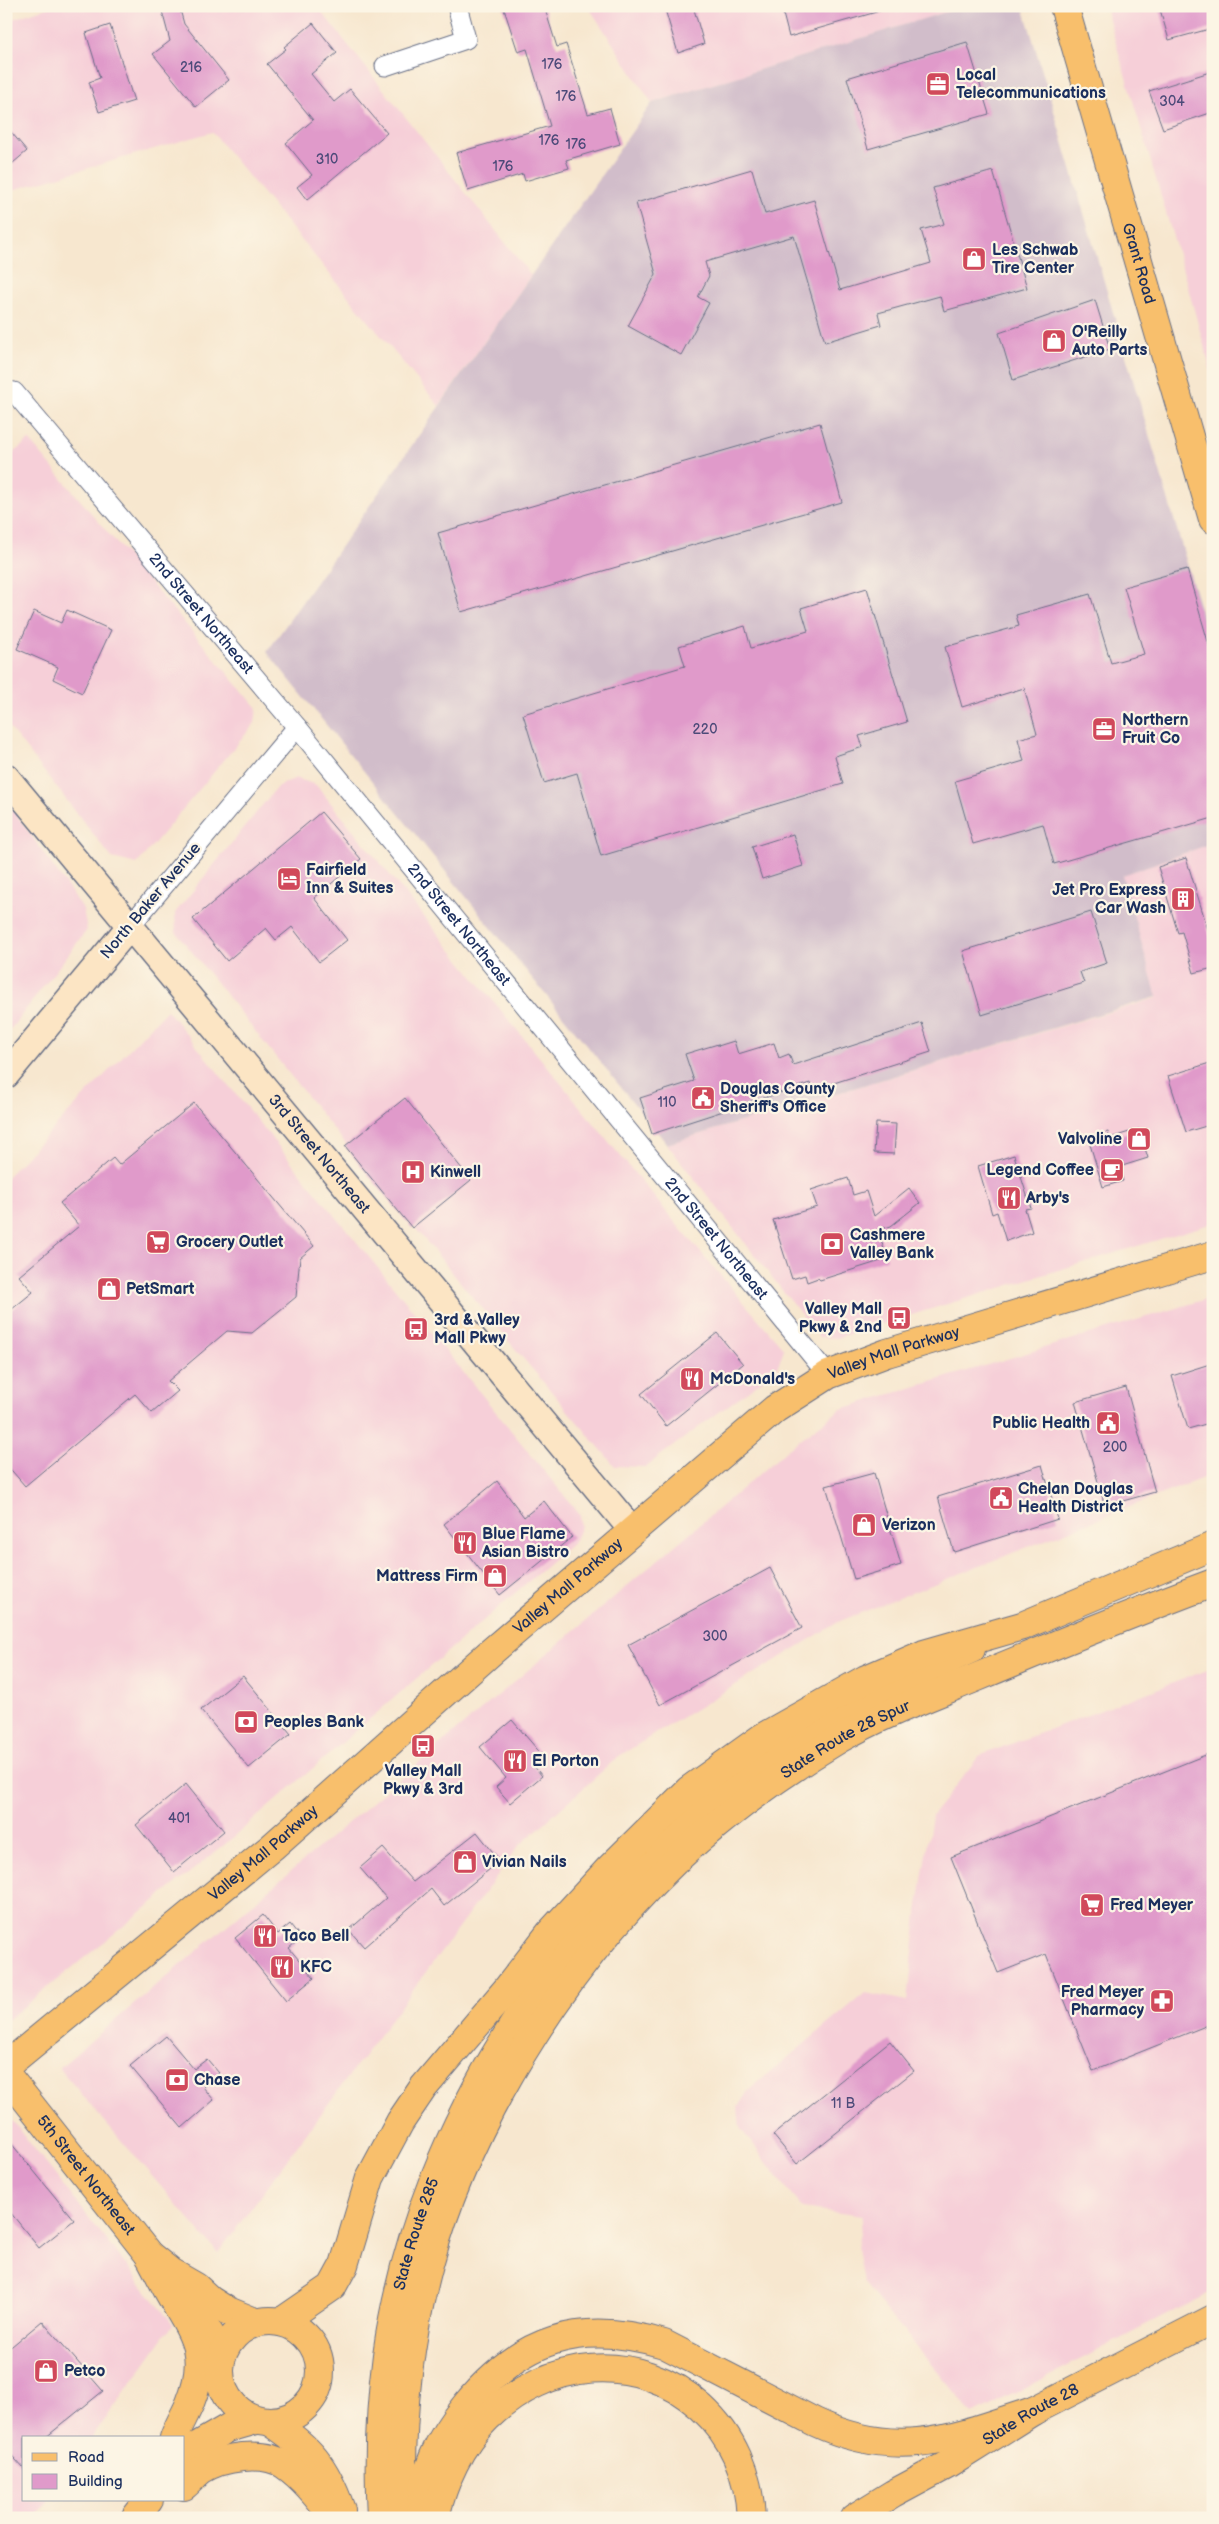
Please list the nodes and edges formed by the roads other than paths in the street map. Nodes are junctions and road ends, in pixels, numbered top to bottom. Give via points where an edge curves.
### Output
1 (457, 6) edge
2 (1064, 6) edge
3 (385, 66) dead end
4 (6, 391) edge
5 (1213, 519) edge
6 (297, 727) junction
7 (6, 777) edge
8 (131, 925) junction
9 (6, 1075) edge
10 (1213, 1255) edge
11 (828, 1375) junction
12 (632, 1530) junction
13 (1213, 1546) edge
14 (1213, 1583) edge
15 (1022, 1626) junction
16 (546, 1980) joint
17 (554, 2007) joint
18 (6, 2066) edge
19 (6, 2074) edge
20 (149, 2255) junction
21 (170, 2272) junction
22 (1213, 2318) edge
23 (268, 2322) junction
24 (220, 2371) junction
25 (1033, 2411) junction
26 (264, 2421) junction
27 (183, 2436) edge
28 (185, 2441) edge
29 (185, 2446) edge
30 (185, 2485) edge
31 (334, 2518) edge
32 (343, 2518) edge
33 (381, 2518) edge
34 (403, 2518) edge
35 (420, 2518) edge
36 (435, 2518) edge
37 (751, 2518) edge
38 (854, 2518) edge

1 - 3 street via 466,39
2 - 5 main road, Grant Road
4 - 6 street, 2nd Street Northeast via 14,392
6 - 8 street, North Baker Avenue
6 - 11 street, 2nd Street Northeast
7 - 8 main road, 3rd Street Northeast
8 - 9 main road, North Baker Avenue
8 - 12 main road, 3rd Street Northeast
10 - 11 main road, Valley Mall Parkway via 887,1353
11 - 12 main road, Valley Mall Parkway via 775,1409
12 - 18 main road, Valley Mall Parkway via 272,1847
13 - 15 main road
14 - 17 main road, State Route 28 Spur via 895,1711 841,1738 787,1772 722,1820 664,1874 617,1924
15 - 16 main road, State Route 28 Spur via 874,1695 768,1758 702,1808 623,1883
15 - 23 main road via 924,1654 848,1688 756,1742 690,1790 609,1870 536,1951 423,2088 400,2122 370,2178 344,2265 332,2287
16 - 33 main road, State Route 285 via 501,2044 463,2114 409,2256 386,2363 379,2470
17 - 34 main road, State Route 285 via 511,2073 467,2160 444,2215 430,2261 416,2318 407,2378
19 - 20 main road, 5th Street Northeast
20 - 21 main road, 5th Street Northeast
20 - 27 main road via 187,2320 199,2357 198,2375
21 - 23 main road, 5th Street Northeast via 226,2310
21 - 24 main road, 5th Street Northeast via 212,2336
22 - 25 main road, State Route 28
23 - 24 main road via 243,2328 232,2337
23 - 26 main road via 298,2329 311,2342 318,2358 320,2376 315,2393 304,2408 289,2418
24 - 26 main road via 227,2398 239,2412
24 - 28 main road
25 - 35 main road via 946,2438 907,2444 868,2441 815,2422 664,2344 606,2332 568,2335 509,2361 462,2410 433,2453 425,2475
25 - 38 main road, State Route 28
26 - 29 main road via 228,2428
26 - 32 main road via 299,2441 316,2458 334,2490
30 - 31 main road via 201,2470 223,2460 240,2456 258,2457 284,2464 316,2493
36 - 37 main road via 457,2458 469,2439 500,2406 552,2376 603,2368 629,2370 666,2382 681,2390 714,2418 742,2469

